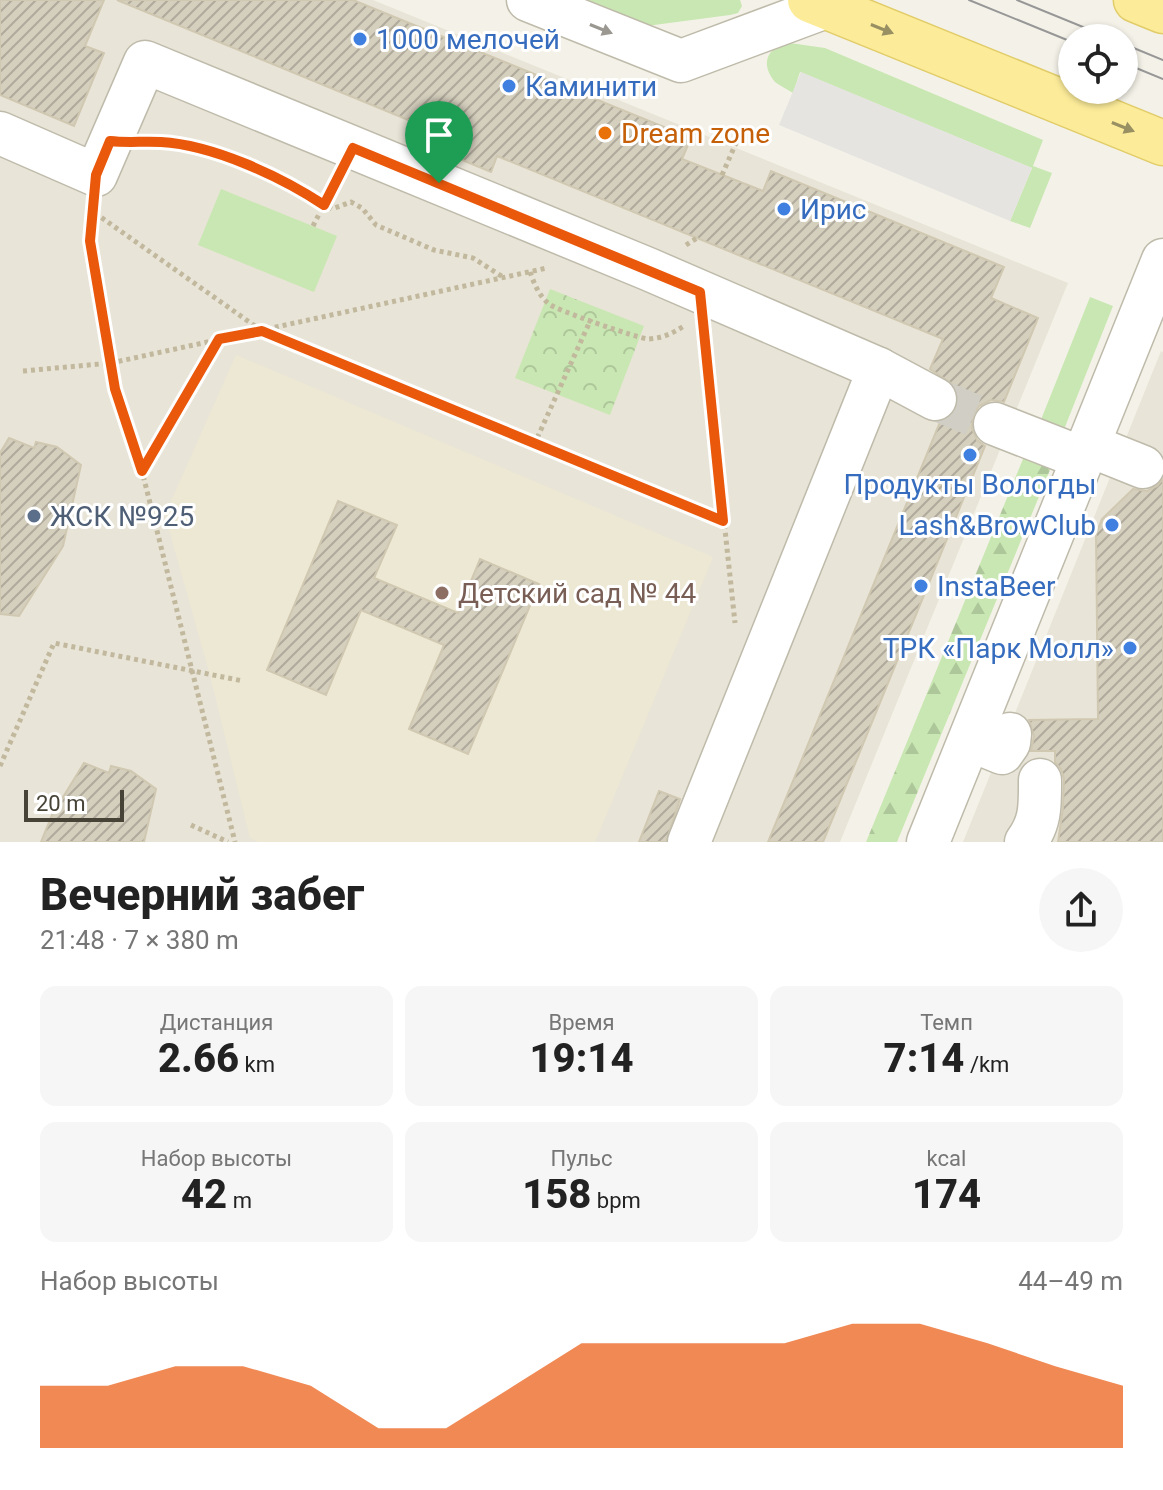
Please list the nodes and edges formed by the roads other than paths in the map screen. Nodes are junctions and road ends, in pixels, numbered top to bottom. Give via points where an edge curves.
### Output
1 (528, 0) edge
2 (1136, 0) edge
3 (818, 3) edge
4 (1163, 11) edge
5 (0, 133) edge
6 (1163, 143) edge
7 (1163, 260) edge
8 (879, 369) junction
9 (935, 399) tunnel mouth
10 (995, 424) tunnel mouth
11 (1085, 452) junction
12 (1143, 467) dead end
13 (689, 842) edge
14 (928, 842) edge

1 -> 3 street via 681,61
2 - 4 main road
3 -> 6 main road
5 - 8 street via 100,176 145,62 611,254 701,304
7 - 11 street
8 - 9 street
8 - 13 street
10 - 11 street
11 - 12 street
11 - 14 street via 990,737

